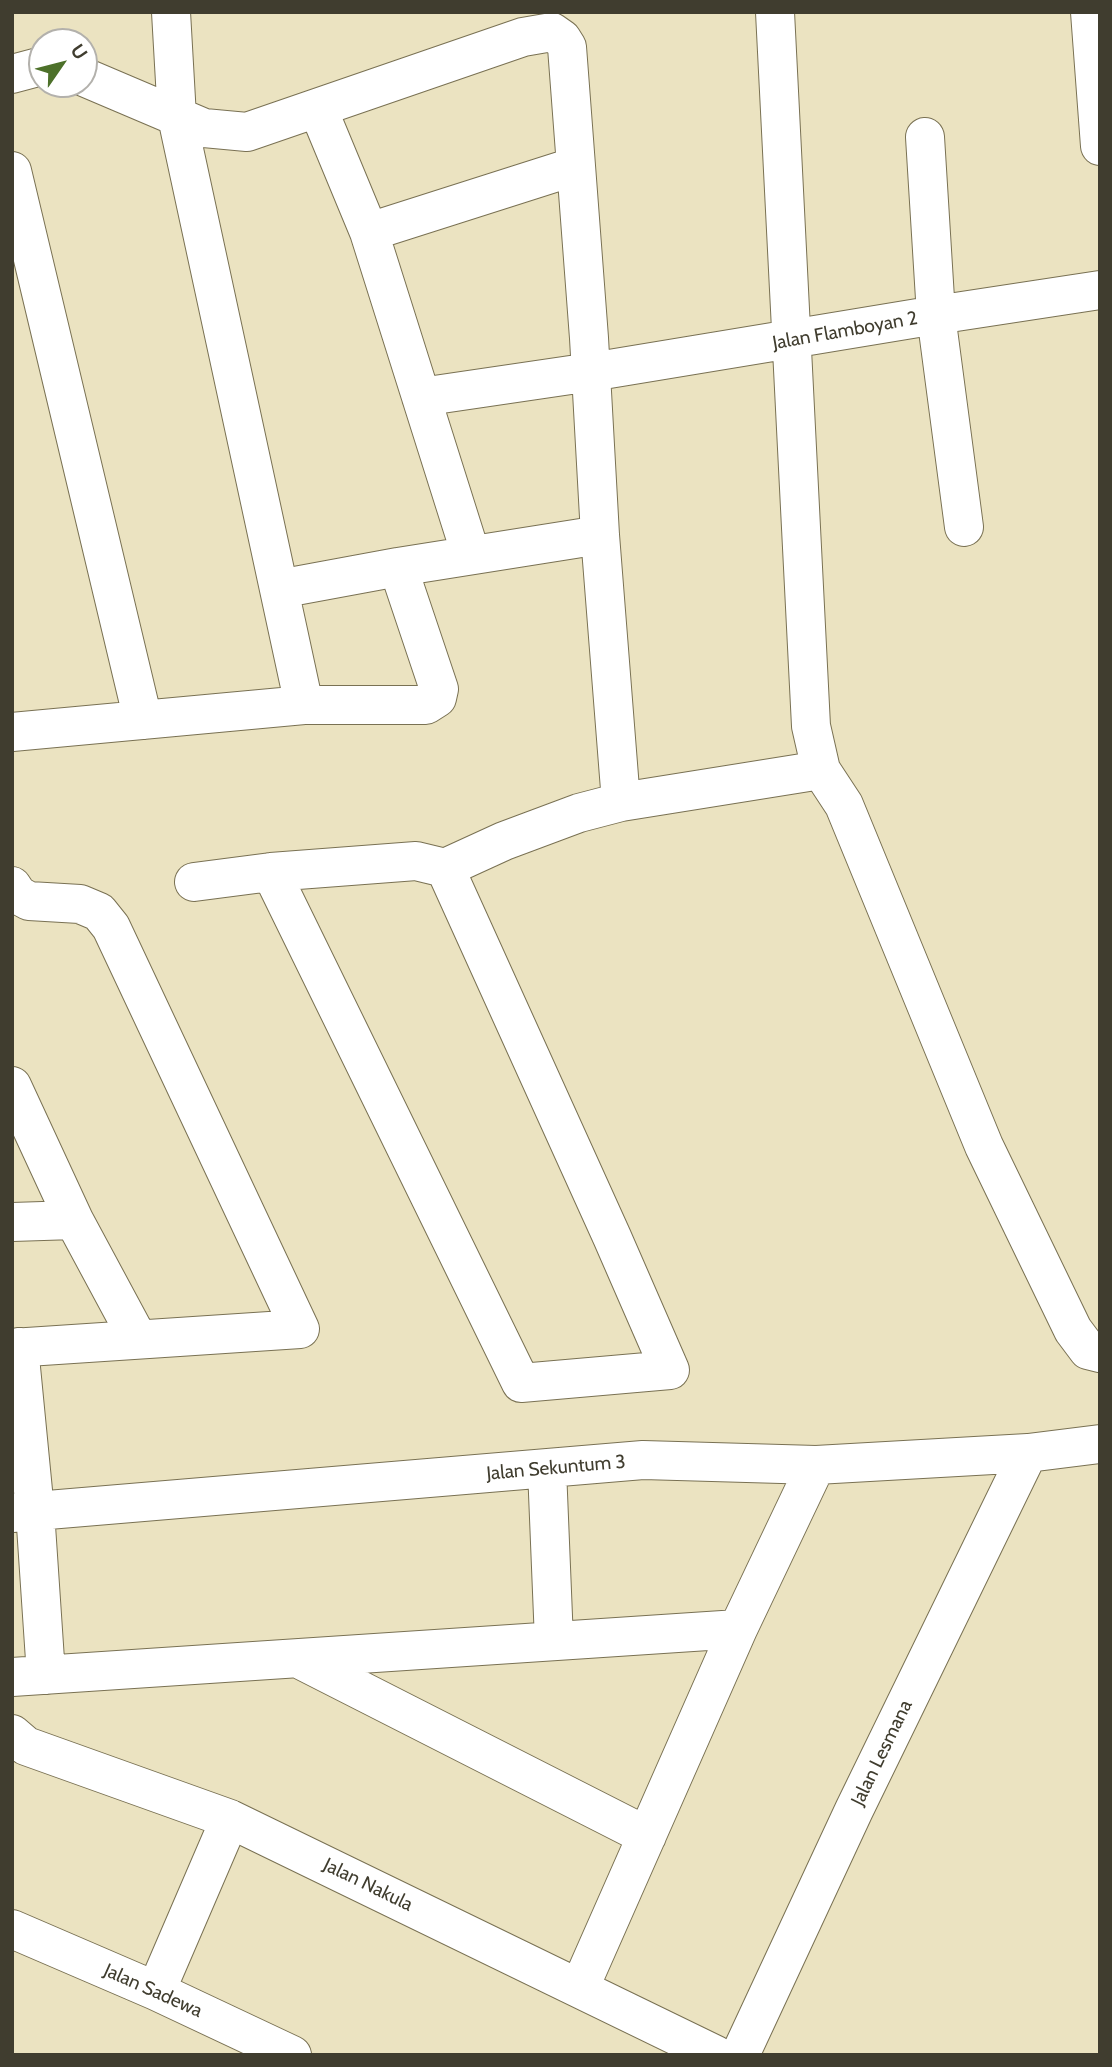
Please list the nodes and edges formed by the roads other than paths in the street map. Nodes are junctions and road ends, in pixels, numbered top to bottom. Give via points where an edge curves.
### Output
1 (171, 12) edge
2 (775, 12) edge
3 (1090, 12) edge
4 (98, 83) edge
5 (318, 109) junction
6 (177, 117) junction
7 (926, 137) dead end
8 (1100, 146) edge
9 (576, 166) junction
10 (12, 171) edge
11 (369, 232) junction
12 (1100, 290) edge
13 (936, 315) junction
14 (792, 340) junction
15 (591, 373) junction
16 (421, 397) junction
17 (964, 527) dead end
18 (600, 535) junction
19 (471, 555) junction
20 (398, 567) junction
21 (279, 589) junction
22 (304, 705) junction
23 (143, 720) junction
24 (12, 732) edge
25 (821, 770) junction
26 (621, 802) junction
27 (445, 868) junction
28 (271, 872) junction
29 (194, 882) dead end
30 (12, 886) edge
31 (12, 1086) edge
32 (74, 1220) junction
33 (12, 1222) edge
34 (138, 1339) junction
35 (15, 1348) edge
36 (1100, 1353) edge
37 (1100, 1444) edge
38 (1028, 1453) junction
39 (816, 1465) junction
40 (547, 1469) junction
41 (24, 1512) edge
42 (738, 1629) junction
43 (554, 1641) junction
44 (298, 1658) junction
45 (29, 1676) edge
46 (12, 1734) edge
47 (230, 1819) junction
48 (647, 1836) junction
49 (14, 1936) edge
50 (580, 1987) junction
51 (156, 1991) junction
52 (292, 2055) edge
53 (716, 2055) edge
54 (740, 2055) edge

1 - 6 street
2 - 14 street
3 - 8 street
4 - 6 street
5 - 6 street via 247,132 204,128
5 - 9 street via 523,37 552,32 567,47
5 - 11 street
6 - 21 street
7 - 13 street
9 - 11 street
9 - 15 street
10 - 23 street
11 - 16 street
12 - 13 street, Jalan Flamboyan 2
13 - 14 street, Jalan Flamboyan 2
13 - 17 street
14 - 15 street, Jalan Flamboyan 2
14 - 25 street via 811,726
15 - 16 street, Jalan Flamboyan 2
15 - 18 street
16 - 19 street
18 - 19 street
18 - 26 street
19 - 20 street
20 - 21 street
20 - 22 street via 439,689 437,698 426,705
21 - 22 street
22 - 23 street
23 - 24 street
25 - 26 street
25 - 36 street via 844,805 984,1146 1073,1330 1088,1350
26 - 27 street via 504,841
27 - 28 street via 416,861
27 - 28 street via 670,1370 521,1383
28 - 29 street
30 - 34 street via 29,901 80,904 99,912 111,927 300,1329
31 - 32 street
32 - 33 street
32 - 34 street
34 - 35 street
35 - 41 street
37 - 38 street, Jalan Sekuntum 3
38 - 39 street, Jalan Sekuntum 3
38 - 54 street, Jalan Lesmana
39 - 40 street, Jalan Sekuntum 3 via 643,1460
39 - 42 street
40 - 41 street, Jalan Sekuntum 3
40 - 43 street
41 - 45 street
42 - 43 street
42 - 48 street
43 - 44 street
44 - 45 street
44 - 48 street
46 - 47 street, Jalan Nakula via 26,1746
47 - 50 street, Jalan Nakula
47 - 51 street
48 - 50 street
49 - 51 street, Jalan Sadewa
50 - 53 street, Jalan Nakula
51 - 52 street, Jalan Sadewa

